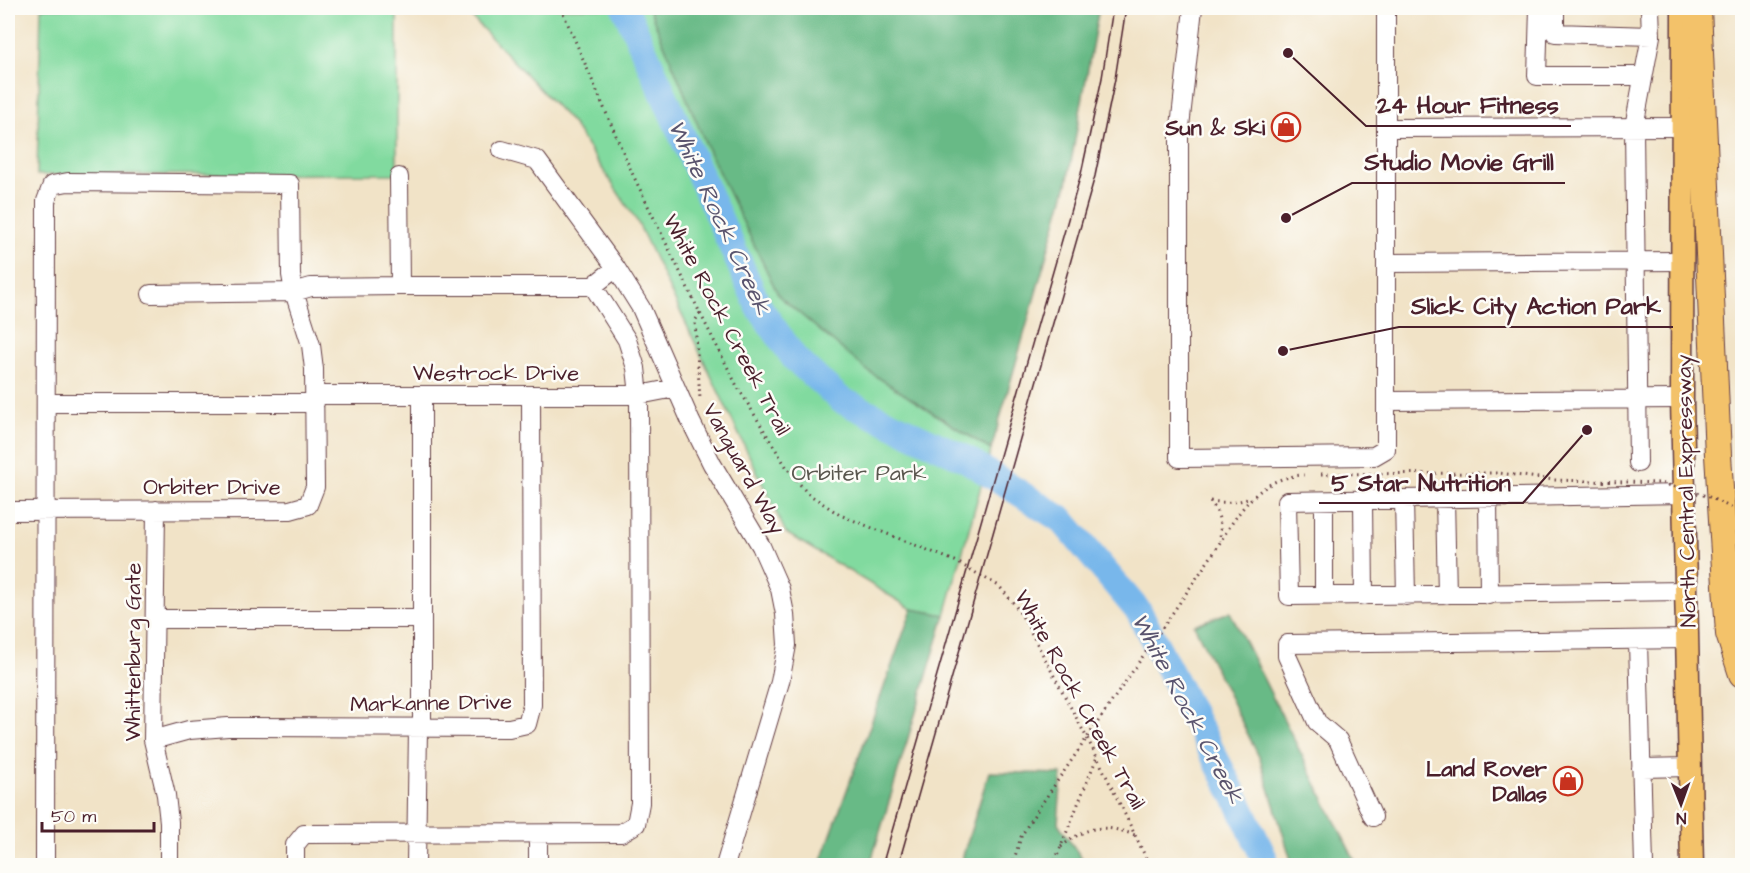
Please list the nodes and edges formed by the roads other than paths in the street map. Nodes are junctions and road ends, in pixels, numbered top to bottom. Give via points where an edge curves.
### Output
1 (1193, 8) edge
2 (1386, 8) edge
3 (1539, 8) edge
4 (1555, 8) edge
5 (1650, 8) edge
6 (1683, 8) edge
7 (1698, 8) edge
8 (1651, 36) junction
9 (1643, 76) junction
10 (1634, 127) junction
11 (1682, 127) junction
12 (1386, 128) junction
13 (502, 150) dead end
14 (399, 177) dead end
15 (1634, 261) junction
16 (1682, 261) junction
17 (1386, 263) junction
18 (616, 268) junction
19 (400, 286) junction
20 (593, 286) junction
21 (294, 292) junction
22 (150, 294) dead end
23 (675, 388) junction
24 (422, 395) junction
25 (639, 395) junction
26 (531, 396) junction
27 (315, 399) junction
28 (1636, 399) junction
29 (1682, 399) junction
30 (1386, 401) junction
31 (46, 403) junction
32 (1638, 463) dead end
33 (1684, 494) junction
34 (1445, 498) junction
35 (1488, 498) junction
36 (1404, 499) junction
37 (1363, 500) junction
38 (1324, 501) junction
39 (156, 510) junction
40 (8, 511) edge
41 (45, 511) junction
42 (1686, 591) junction
43 (1489, 595) junction
44 (1324, 596) junction
45 (1364, 596) junction
46 (1406, 596) junction
47 (1447, 596) junction
48 (155, 618) junction
49 (420, 619) junction
50 (1688, 639) junction
51 (1638, 640) junction
52 (1743, 674) edge
53 (420, 728) junction
54 (153, 740) junction
55 (1690, 767) junction
56 (1641, 768) junction
57 (1373, 817) dead end
58 (416, 833) junction
59 (538, 834) junction
60 (45, 866) edge
61 (170, 866) edge
62 (295, 866) edge
63 (416, 866) edge
64 (538, 866) edge
65 (724, 866) edge
66 (1644, 866) edge
67 (1692, 866) edge

1 - 30 street via 1179,136 1179,458 1374,456 1386,449
2 - 12 street
3 - 9 street via 1537,76
4 - 8 street via 1555,33
5 - 8 street
6 - 11 main road, North Central Expressway
7 - 52 highway via 1729,634
8 - 9 street
9 - 10 street
10 - 11 street
10 - 12 street
10 - 15 street
11 - 16 main road, North Central Expressway
12 - 17 street
13 - 18 street, Vanguard Way via 537,160
14 - 19 street
15 - 16 street
15 - 17 street
15 - 28 street
16 - 29 main road, North Central Expressway
17 - 30 street
18 - 20 street
18 - 23 street, Vanguard Way via 641,308
19 - 20 street
19 - 21 street via 310,287
20 - 25 street via 627,340
21 - 22 street
21 - 27 street, Orbiter Drive via 310,345
21 - 31 street, Orbiter Drive via 290,184 52,185 46,201
23 - 25 street, Westrock Drive
23 - 65 street, Vanguard Way via 712,464 769,561 785,614 787,645 780,682
24 - 26 street, Westrock Drive
24 - 27 street, Westrock Drive
24 - 49 street
25 - 26 street, Westrock Drive
25 - 59 street via 640,803 636,824 621,833
26 - 53 street, Markanne Drive via 532,705 527,724 509,728
27 - 31 street, Westrock Drive
27 - 39 street, Orbiter Drive via 315,487 308,505 290,510
28 - 29 street
28 - 30 street
28 - 32 street
29 - 33 main road, North Central Expressway
31 - 41 street
33 - 35 street
33 - 42 main road, North Central Expressway
34 - 35 street
34 - 36 street
34 - 47 street
35 - 43 street
36 - 37 street
36 - 46 street
37 - 38 street
37 - 45 street
38 - 44 street
38 - 44 street via 1287,501 1289,596
39 - 41 street, Orbiter Drive
39 - 48 street, Whittenburg Gate
40 - 41 street, Orbiter Drive
41 - 60 street
42 - 43 street
42 - 50 main road, North Central Expressway
43 - 47 street
44 - 45 street
45 - 46 street
46 - 47 street
48 - 49 street
48 - 54 street, Whittenburg Gate
49 - 53 street
50 - 51 street
50 - 55 main road, North Central Expressway
51 - 56 street
51 - 57 street via 1287,644 1287,656 1317,722 1338,740
53 - 54 street, Markanne Drive via 228,727 189,730
53 - 58 street
54 - 61 street, Whittenburg Gate via 166,795
55 - 56 street
55 - 67 main road, North Central Expressway
56 - 66 street
58 - 59 street
58 - 62 street via 304,834 295,845
58 - 63 street
59 - 64 street

